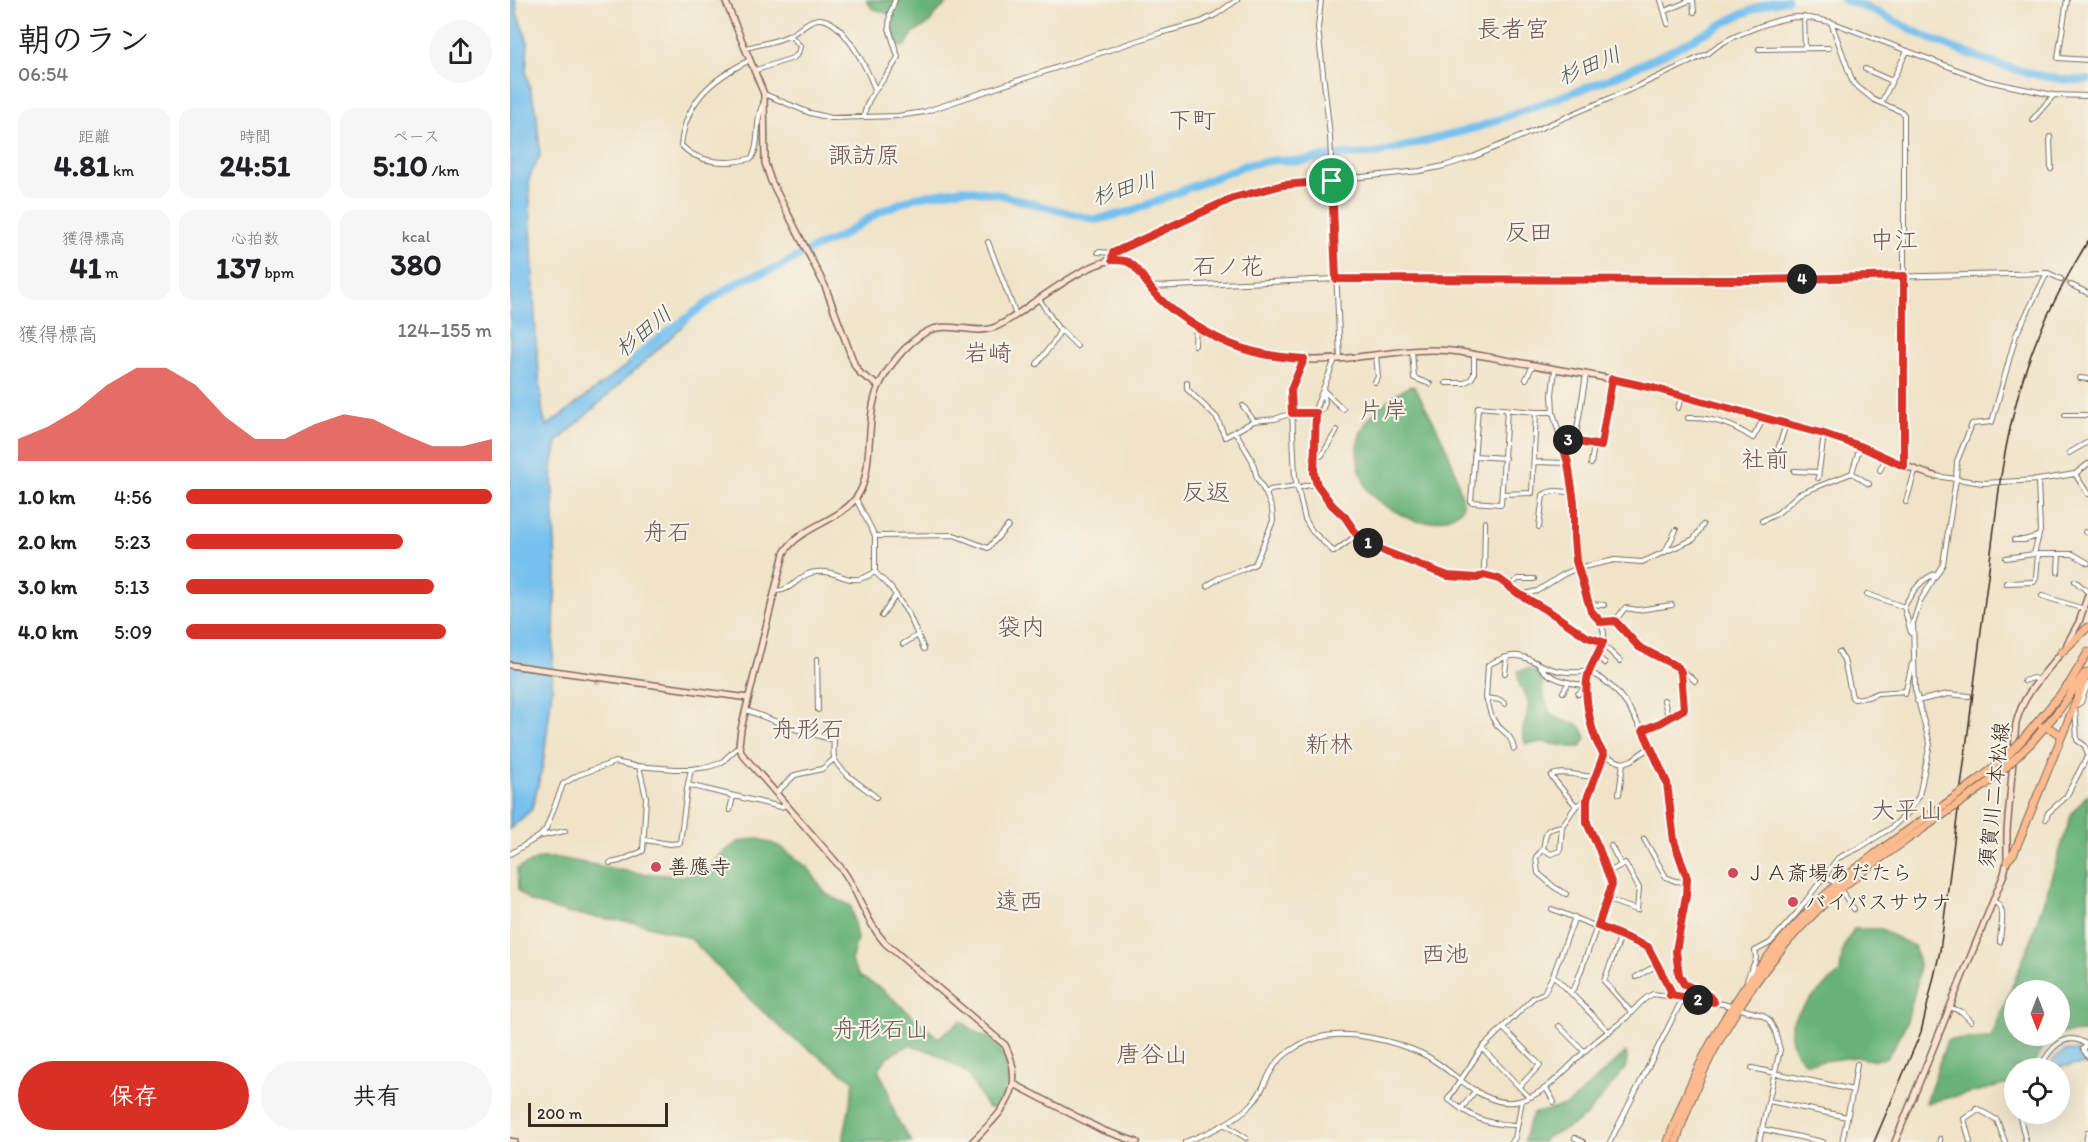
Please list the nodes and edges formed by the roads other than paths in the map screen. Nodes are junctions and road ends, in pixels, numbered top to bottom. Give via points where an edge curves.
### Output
1 (725, 0) edge
2 (895, 0) edge
3 (1237, 0) edge
4 (1321, 0) edge
5 (1661, 0) edge
6 (1692, 0) edge
7 (2067, 0) edge
8 (1665, 11) junction
9 (1695, 12) dead end
10 (1804, 17) junction
11 (1831, 22) junction
12 (1668, 24) dead end
13 (790, 35) junction
14 (746, 48) junction
15 (1804, 48) junction
16 (1829, 48) dead end
17 (1759, 49) dead end
18 (1907, 51) junction
19 (751, 60) junction
20 (2088, 60) edge
21 (1865, 69) dead end
22 (756, 70) junction
23 (1892, 81) junction
24 (875, 89) junction
25 (2054, 95) junction
26 (2088, 96) edge
27 (765, 97) junction
28 (1881, 103) junction
29 (864, 117) junction
30 (2031, 120) dead end
31 (2050, 138) dead end
32 (2050, 169) dead end
33 (1331, 178) junction
34 (988, 242) dead end
35 (1098, 252) dead end
36 (1113, 253) junction
37 (1112, 260) junction
38 (2048, 273) junction
39 (1904, 276) junction
40 (1336, 279) junction
41 (2061, 279) tunnel mouth
42 (2071, 285) tunnel mouth
43 (1150, 287) junction
44 (2088, 293) edge
45 (1039, 299) junction
46 (1016, 315) junction
47 (1196, 326) junction
48 (1060, 329) junction
49 (1195, 345) dead end
50 (1077, 346) dead end
51 (1412, 350) junction
52 (1474, 354) junction
53 (1376, 355) junction
54 (1304, 359) junction
55 (1337, 359) junction
56 (1037, 364) dead end
57 (1533, 365) junction
58 (1556, 369) junction
59 (1586, 375) junction
60 (2080, 378) dead end
61 (1526, 379) dead end
62 (1612, 379) junction
63 (2088, 379) edge
64 (1187, 382) dead end
65 (1375, 382) dead end
66 (1446, 383) dead end
67 (1430, 384) dead end
68 (879, 386) junction
69 (1323, 390) junction
70 (1682, 396) junction
71 (1243, 406) dead end
72 (1678, 408) dead end
73 (1343, 409) dead end
74 (1322, 410) dead end
75 (1507, 410) junction
76 (1536, 412) junction
77 (1553, 412) junction
78 (1292, 413) junction
79 (1316, 413) junction
80 (2065, 415) dead end
81 (2088, 415) edge
82 (1688, 418) dead end
83 (1764, 418) junction
84 (1254, 421) junction
85 (1786, 424) junction
86 (1337, 430) dead end
87 (1235, 431) junction
88 (1824, 434) junction
89 (1561, 439) junction
90 (1575, 441) junction
91 (2088, 442) edge
92 (1594, 445) junction
93 (1860, 446) junction
94 (2069, 453) dead end
95 (1474, 456) junction
96 (1505, 458) junction
97 (1886, 458) junction
98 (1314, 459) junction
99 (1775, 459) dead end
100 (1534, 462) junction
101 (1568, 463) junction
102 (1592, 464) dead end
103 (2088, 464) edge
104 (1904, 466) junction
105 (1880, 470) dead end
106 (1794, 471) dead end
107 (1915, 471) junction
108 (1818, 472) junction
109 (1852, 473) junction
110 (2076, 474) junction
111 (1935, 476) joint
112 (1818, 478) dead end
113 (1956, 479) junction
114 (2038, 480) junction
115 (1317, 483) junction
116 (1869, 484) dead end
117 (1297, 487) junction
118 (1573, 493) junction
119 (1266, 494) junction
120 (1502, 494) junction
121 (2088, 494) edge
122 (856, 499) junction
123 (1906, 502) dead end
124 (1762, 521) dead end
125 (1485, 522) dead end
126 (1008, 525) dead end
127 (1703, 525) dead end
128 (1539, 527) dead end
129 (1676, 530) dead end
130 (1357, 535) junction
131 (875, 536) junction
132 (2039, 536) junction
133 (2014, 540) dead end
134 (1665, 552) junction
135 (2036, 554) junction
136 (2059, 554) junction
137 (2006, 558) dead end
138 (2088, 563) edge
139 (1578, 568) junction
140 (875, 572) junction
141 (2058, 572) dead end
142 (1939, 573) junction
143 (1484, 575) junction
144 (1534, 579) dead end
145 (2075, 581) dead end
146 (2006, 583) dead end
147 (1207, 586) dead end
148 (1509, 586) junction
149 (774, 591) junction
150 (1867, 594) dead end
151 (2088, 594) edge
152 (896, 595) junction
153 (1521, 596) junction
154 (2042, 596) dead end
155 (1588, 604) junction
156 (1604, 605) dead end
157 (1672, 605) dead end
158 (1904, 607) junction
159 (2084, 609) junction
160 (882, 616) dead end
161 (1615, 621) junction
162 (1601, 622) junction
163 (2088, 627) edge
164 (918, 635) junction
165 (1912, 637) junction
166 (1603, 643) junction
167 (903, 644) dead end
168 (924, 649) dead end
169 (1839, 652) dead end
170 (2088, 652) edge
171 (2061, 653) junction
172 (1507, 656) junction
173 (1597, 656) junction
174 (817, 659) dead end
175 (1620, 661) dead end
176 (1913, 661) junction
177 (1538, 663) junction
178 (1605, 663) dead end
179 (510, 665) edge
180 (1680, 669) junction
181 (2088, 670) edge
182 (1589, 672) junction
183 (1505, 673) dead end
184 (2039, 680) junction
185 (1695, 681) dead end
186 (2024, 681) dead end
187 (1569, 682) junction
188 (2088, 684) edge
189 (1587, 686) junction
190 (1563, 692) dead end
191 (1578, 694) dead end
192 (1969, 696) dead end
193 (1486, 698) junction
194 (748, 699) junction
195 (1664, 700) dead end
196 (1917, 701) junction
197 (1505, 704) dead end
198 (2075, 706) junction
199 (746, 710) junction
200 (818, 710) dead end
201 (1668, 717) junction
202 (2036, 725) junction
203 (2044, 728) junction
204 (1643, 730) junction
205 (2061, 735) junction
206 (739, 745) junction
207 (1650, 747) junction
208 (1514, 749) dead end
209 (1604, 754) junction
210 (834, 759) junction
211 (1623, 763) junction
212 (639, 766) junction
213 (691, 769) junction
214 (1595, 777) junction
215 (1981, 783) junction
216 (687, 787) junction
217 (680, 792) dead end
218 (776, 792) junction
219 (1619, 794) dead end
220 (733, 796) junction
221 (876, 797) dead end
222 (1587, 799) junction
223 (786, 804) junction
224 (1576, 806) junction
225 (730, 810) dead end
226 (2046, 819) dead end
227 (1562, 826) junction
228 (565, 831) dead end
229 (540, 836) junction
230 (1644, 839) dead end
231 (645, 840) junction
232 (1611, 846) dead end
233 (1543, 849) junction
234 (510, 854) edge
235 (2007, 861) junction
236 (610, 863) dead end
237 (1620, 865) junction
238 (1607, 873) junction
239 (1824, 875) junction
240 (1687, 882) junction
241 (1839, 887) junction
242 (1566, 894) dead end
243 (1608, 900) junction
244 (1994, 901) junction
245 (1552, 909) dead end
246 (1854, 909) dead end
247 (1575, 917) junction
248 (1598, 926) junction
249 (1621, 936) junction
250 (2000, 942) dead end
251 (1657, 965) junction
252 (1553, 975) junction
253 (1636, 977) dead end
254 (1747, 985) junction
255 (1571, 991) junction
256 (1670, 995) junction
257 (1683, 998) junction
258 (1714, 1002) junction
259 (1735, 1007) junction
260 (1949, 1007) junction
261 (1632, 1013) junction
262 (1971, 1021) dead end
263 (1559, 1026) dead end
264 (1504, 1029) junction
265 (1609, 1032) junction
266 (2088, 1045) edge
267 (1482, 1048) junction
268 (1584, 1051) junction
269 (2088, 1057) edge
270 (2046, 1058) edge
271 (1857, 1064) dead end
272 (1752, 1068) dead end
273 (1775, 1074) junction
274 (1461, 1080) junction
275 (1014, 1084) junction
276 (1519, 1087) junction
277 (1546, 1088) junction
278 (1476, 1090) junction
279 (1853, 1090) junction
280 (1529, 1097) junction
281 (1522, 1100) junction
282 (1554, 1101) dead end
283 (1769, 1101) junction
284 (1461, 1109) junction
285 (1847, 1117) junction
286 (1224, 1124) junction
287 (2022, 1124) edge
288 (1517, 1125) junction
289 (1762, 1128) junction
290 (2088, 1132) edge
291 (1246, 1138) dead end
292 (1575, 1138) dead end
293 (510, 1141) edge
294 (515, 1142) edge
295 (972, 1142) edge
296 (1137, 1142) edge
297 (1185, 1142) edge
298 (1512, 1142) edge
299 (1583, 1142) edge
300 (1611, 1142) edge
301 (1668, 1142) edge
302 (1676, 1142) edge
303 (1759, 1142) edge
304 (1823, 1142) edge
305 (1842, 1142) edge
306 (1895, 1142) edge
307 (1970, 1142) edge
308 (2005, 1142) edge
309 (2026, 1142) edge
310 (2086, 1142) edge

1 - 14 street
2 - 24 street via 889,28 898,57
3 - 29 street via 1202,22 948,105 924,112
4 - 33 street via 1318,28
5 - 8 street
6 - 8 street
6 - 9 street
7 - 20 street via 2058,58
8 - 12 street
10 - 11 street
10 - 15 street
10 - 33 street via 1759,27 1636,87 1473,157 1420,171
11 - 18 street
11 - 28 street via 1853,83
13 - 14 street
13 - 22 street via 800,46 798,54
13 - 24 street via 814,20 827,21 859,53
14 - 19 street
15 - 16 street
15 - 17 street
18 - 23 street
18 - 25 street via 1987,81
19 - 22 street
19 - 27 street via 709,86 689,113 681,145 704,159 723,162 752,158
21 - 23 street
22 - 27 street
23 - 28 street
24 - 29 street
25 - 26 street
25 - 30 street
27 - 29 street via 831,118
27 - 68 street via 765,164 771,181 819,276 855,366
28 - 39 street via 1904,115
31 - 32 street
33 - 36 street via 1233,198
33 - 40 street
34 - 46 street
35 - 36 street
36 - 37 street
37 - 43 street via 1130,263
37 - 45 street via 1073,277
38 - 39 street
38 - 41 street
38 - 113 street via 2016,335 1992,422 1972,424 1958,456
39 - 40 street via 1758,280
39 - 104 street
40 - 43 street
40 - 55 street
42 - 44 street
43 - 47 street via 1163,302
45 - 46 street
45 - 48 street
46 - 68 street via 986,329 943,327 924,333 903,351
47 - 49 street
47 - 54 street via 1243,350
48 - 50 street
48 - 56 street via 1059,336
51 - 52 street
51 - 53 street
51 - 67 street via 1414,378
52 - 57 street
52 - 66 street via 1472,379
53 - 55 street
53 - 65 street
54 - 55 street
54 - 78 street via 1291,390
55 - 69 street
57 - 58 street
57 - 61 street
58 - 59 street
58 - 77 street
59 - 62 street
59 - 90 street
60 - 63 street
62 - 70 street
62 - 92 street via 1601,446
64 - 87 street via 1187,388 1217,418 1225,437
68 - 122 street via 871,414 866,476
69 - 73 street
69 - 74 street
69 - 79 street
70 - 72 street
70 - 83 street
71 - 84 street
75 - 76 street
75 - 95 street via 1478,407
75 - 96 street
76 - 77 street
76 - 100 street
77 - 89 street
78 - 79 street
78 - 84 street
78 - 117 street
79 - 98 street
80 - 81 street
82 - 83 street via 1725,423 1753,438
83 - 85 street
84 - 87 street
85 - 88 street
85 - 99 street
86 - 98 street via 1322,455
87 - 119 street
88 - 93 street
88 - 108 street
89 - 90 street
89 - 101 street
90 - 92 street
91 - 94 street
92 - 102 street
93 - 97 street via 1874,456
93 - 109 street
95 - 96 street
95 - 120 street via 1471,502 1501,504
96 - 120 street
97 - 104 street
97 - 105 street
98 - 115 street
100 - 101 street
100 - 120 street via 1532,493
101 - 118 street
103 - 110 street
104 - 107 street
106 - 108 street
107 - 111 street
107 - 123 street
108 - 112 street
109 - 116 street
109 - 124 street via 1799,494
110 - 114 street
110 - 121 street
111 - 113 street
113 - 114 street via 1983,483
113 - 142 street
114 - 132 street
115 - 117 street
115 - 130 street
117 - 119 street via 1270,490
117 - 130 street via 1305,519 1334,552
118 - 128 street via 1554,491 1543,495
118 - 139 street
119 - 147 street via 1273,521 1255,564
122 - 131 street
122 - 149 street via 791,542
125 - 143 street
126 - 131 street via 988,548 954,535
127 - 134 street via 1694,539
129 - 134 street
130 - 143 street via 1386,552 1448,576
131 - 140 street
132 - 133 street
132 - 135 street
134 - 139 street via 1642,562 1620,559
135 - 136 street
135 - 137 street
135 - 146 street via 2034,582
136 - 138 street via 2073,554
136 - 141 street
139 - 153 street
139 - 155 street
140 - 149 street via 857,580 813,572 787,590
140 - 152 street
142 - 158 street via 1923,581
142 - 165 street via 1917,608
143 - 148 street
144 - 148 street via 1518,579
145 - 151 street
148 - 153 street
149 - 194 street
150 - 158 street
151 - 159 street, 須賀川二本松線
152 - 160 street
152 - 164 street
153 - 166 street
154 - 159 street
155 - 156 street
155 - 162 street
157 - 161 street via 1625,608
158 - 165 street
159 - 171 street, 須賀川二本松線
161 - 162 street
161 - 180 street via 1639,647
162 - 166 street
163 - 171 highway
164 - 167 street
164 - 168 street
165 - 176 street
166 - 173 street
166 - 175 street
169 - 176 street via 1854,699 1906,692
170 - 202 highway via 2069,684
171 - 184 street, 須賀川二本松線
172 - 177 street via 1522,655
172 - 183 street
172 - 193 street via 1488,665
173 - 178 street
173 - 182 street
174 - 200 street
176 - 196 street
177 - 182 street via 1560,671
177 - 187 street via 1553,677
179 - 194 street
180 - 185 street
180 - 201 street via 1684,709
181 - 198 highway
181 - 203 highway
182 - 189 street
182 - 204 street via 1614,689
184 - 186 street
184 - 235 street, 須賀川二本松線 via 2022,705 2016,727
187 - 189 street
187 - 190 street
188 - 198 street via 2081,702
189 - 191 street
189 - 209 street via 1593,734
192 - 196 street via 1948,694
193 - 197 street
193 - 208 street via 1491,717 1512,738
194 - 199 street
195 - 201 street
196 - 239 street via 1930,744 1919,796 1891,828 1838,858
198 - 205 highway
198 - 226 street via 2077,741 2085,746 2088,755 2066,797
199 - 206 street
199 - 210 street via 804,733 834,740
201 - 204 street
202 - 203 highway
202 - 215 highway, bridge
203 - 205 highway
203 - 215 highway, bridge via 2004,769
204 - 207 street
205 - 235 highway
206 - 213 street via 721,763
206 - 218 street via 742,754
207 - 211 street
207 - 240 street via 1667,783 1674,841
209 - 211 street
209 - 214 street
210 - 218 street via 822,769 795,775
210 - 221 street via 846,774
211 - 219 street
212 - 213 street
212 - 229 street via 607,763 563,784
212 - 231 street via 646,797
213 - 216 street
214 - 222 street
214 - 224 street via 1563,772 1551,776
215 - 241 highway, bridge
216 - 217 street
216 - 220 street
216 - 231 street via 680,843
218 - 223 street
220 - 223 street via 781,807
220 - 225 street
222 - 224 street
222 - 238 street via 1587,823
223 - 275 street via 842,869 867,919 885,943 1005,1045 1011,1056
224 - 227 street
227 - 233 street via 1549,828
227 - 233 street via 1560,851 1551,854
228 - 229 street
229 - 234 street
230 - 240 street via 1666,877
231 - 236 street via 641,853
232 - 237 street
233 - 242 street via 1536,857 1538,873
235 - 244 street, 須賀川二本松線
237 - 238 street
237 - 243 street via 1625,863 1639,888 1636,910
238 - 243 street via 1612,885
239 - 241 street
239 - 254 street via 1792,919 1770,943 1755,951 1756,963 1748,974
240 - 258 street via 1676,951 1680,979
241 - 246 street
241 - 254 highway via 1785,936
241 - 259 highway
243 - 248 street
244 - 250 street via 2002,912
244 - 260 street, 須賀川二本松線
245 - 247 street
247 - 248 street
247 - 252 street
248 - 249 street
248 - 255 street
249 - 251 street via 1648,947
249 - 261 street via 1604,981
251 - 253 street
251 - 256 street
252 - 255 street
252 - 264 street via 1544,993 1533,998
254 - 259 highway
255 - 265 street
256 - 257 street
256 - 261 street via 1650,995
257 - 258 street
257 - 300 street
258 - 259 street
259 - 273 street via 1769,1020 1780,1050
259 - 301 highway via 1719,1026 1689,1086
259 - 302 highway
260 - 262 street
260 - 306 street, 須賀川二本松線
261 - 265 street
263 - 268 street
264 - 267 street
264 - 276 street via 1540,1065
265 - 268 street
266 - 269 street via 2083,1049
266 - 270 street via 2063,1040
267 - 274 street
267 - 276 street
268 - 277 street
271 - 279 street
272 - 273 street
273 - 279 street
273 - 283 street
274 - 278 street
274 - 284 street via 1448,1099
274 - 286 street via 1424,1055 1350,1034 1328,1035 1290,1051 1275,1065 1254,1102
275 - 295 street via 1007,1105
275 - 296 street via 1102,1130
276 - 280 street
277 - 280 street
277 - 282 street
278 - 281 street via 1497,1100
278 - 284 street
279 - 285 street
280 - 281 street
281 - 288 street
283 - 285 street
283 - 289 street
284 - 288 street via 1490,1123
285 - 305 street
286 - 291 street
286 - 297 street
287 - 309 street
288 - 298 street
289 - 303 street
289 - 304 street
290 - 310 street
292 - 299 street
293 - 294 street
307 - 308 street via 1964,1119 1976,1109 1997,1120

